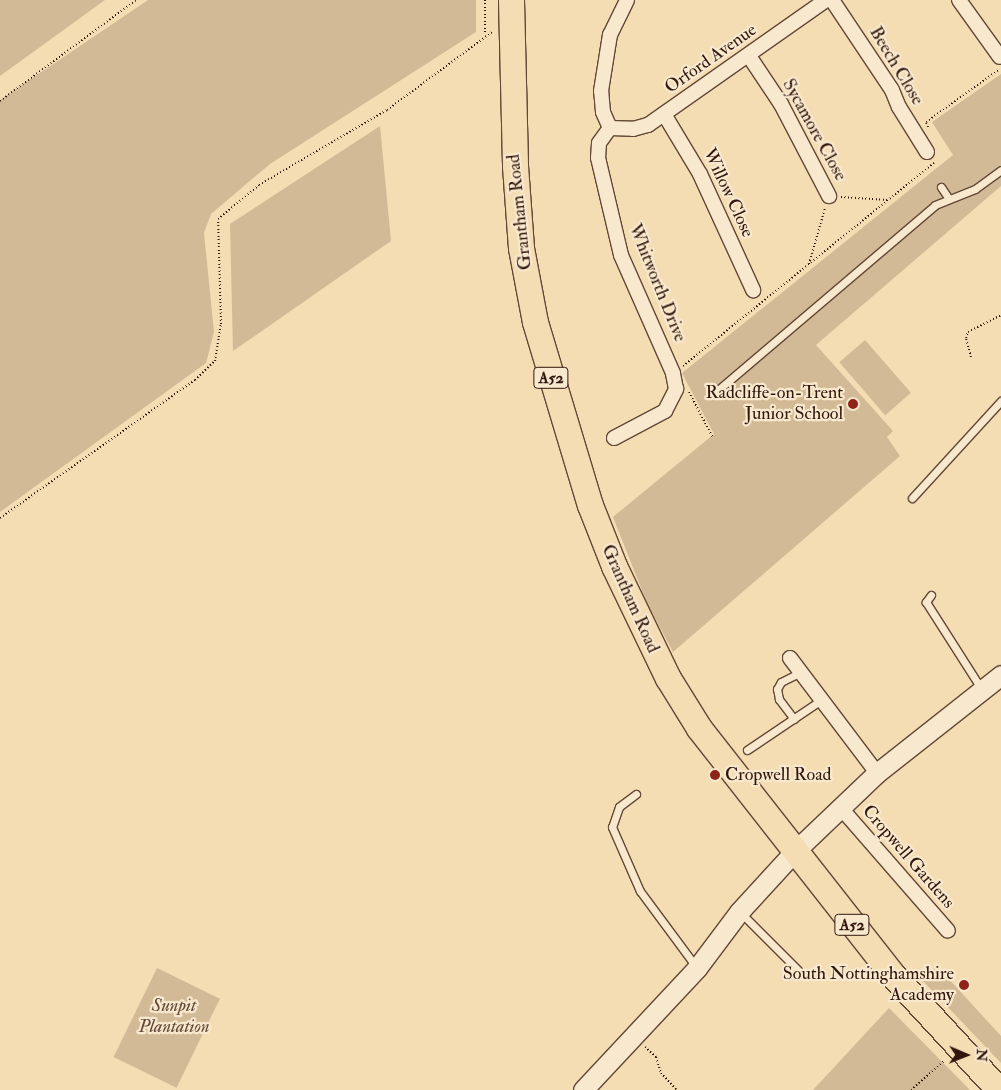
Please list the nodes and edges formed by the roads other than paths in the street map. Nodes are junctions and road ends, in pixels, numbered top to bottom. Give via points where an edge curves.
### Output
1 (511, 0) edge
2 (627, 0) edge
3 (826, 0) edge
4 (832, 0) edge
5 (959, 0) edge
6 (749, 56) junction
7 (1000, 63) edge
8 (664, 114) junction
9 (610, 128) junction
10 (931, 155) road end
11 (1001, 170) edge
12 (941, 187) dead end
13 (829, 196) road end
14 (949, 199) junction
15 (753, 290) dead end
16 (718, 390) dead end
17 (1001, 401) edge
18 (614, 438) dead end
19 (912, 498) dead end
20 (931, 595) dead end
21 (790, 658) dead end
22 (801, 672) junction
23 (1001, 675) edge
24 (982, 690) junction
25 (821, 700) junction
26 (794, 718) junction
27 (747, 750) dead end
28 (877, 773) junction
29 (636, 794) dead end
30 (840, 807) junction
31 (794, 852) junction
32 (739, 912) junction
33 (948, 931) dead end
34 (697, 968) junction
35 (798, 970) dead end
36 (583, 1090) edge
37 (999, 1090) edge

1 - 31 highway, Grantham Road / A52 via 515,166 521,248 535,322 590,505 641,626 668,678 699,728
2 - 9 street via 610,35 601,91
3 - 6 street, Orford Avenue
4 - 10 street, Beech Close
5 - 7 street
6 - 8 street, Orford Avenue
6 - 13 street, Sycamore Close via 781,104
8 - 9 street, Orford Avenue via 642,128
8 - 15 street, Willow Close via 700,174
9 - 18 street, Whitworth Drive via 599,143 598,158 615,234 675,372 676,389 665,411
11 - 14 lane via 975,189
12 - 14 lane
14 - 16 lane via 934,205
17 - 19 lane
20 - 24 lane via 926,602
21 - 22 street
22 - 25 street
22 - 26 lane via 781,682 777,689 779,699
23 - 24 street
24 - 28 street
25 - 26 lane
25 - 28 street
26 - 27 lane
28 - 30 street
29 - 34 lane via 619,807 612,827 640,891
30 - 31 street
30 - 33 street, Cropwell Gardens
31 - 32 street
31 - 37 highway, Grantham Road / A52 via 891,973
32 - 34 street
32 - 35 lane
34 - 36 street

